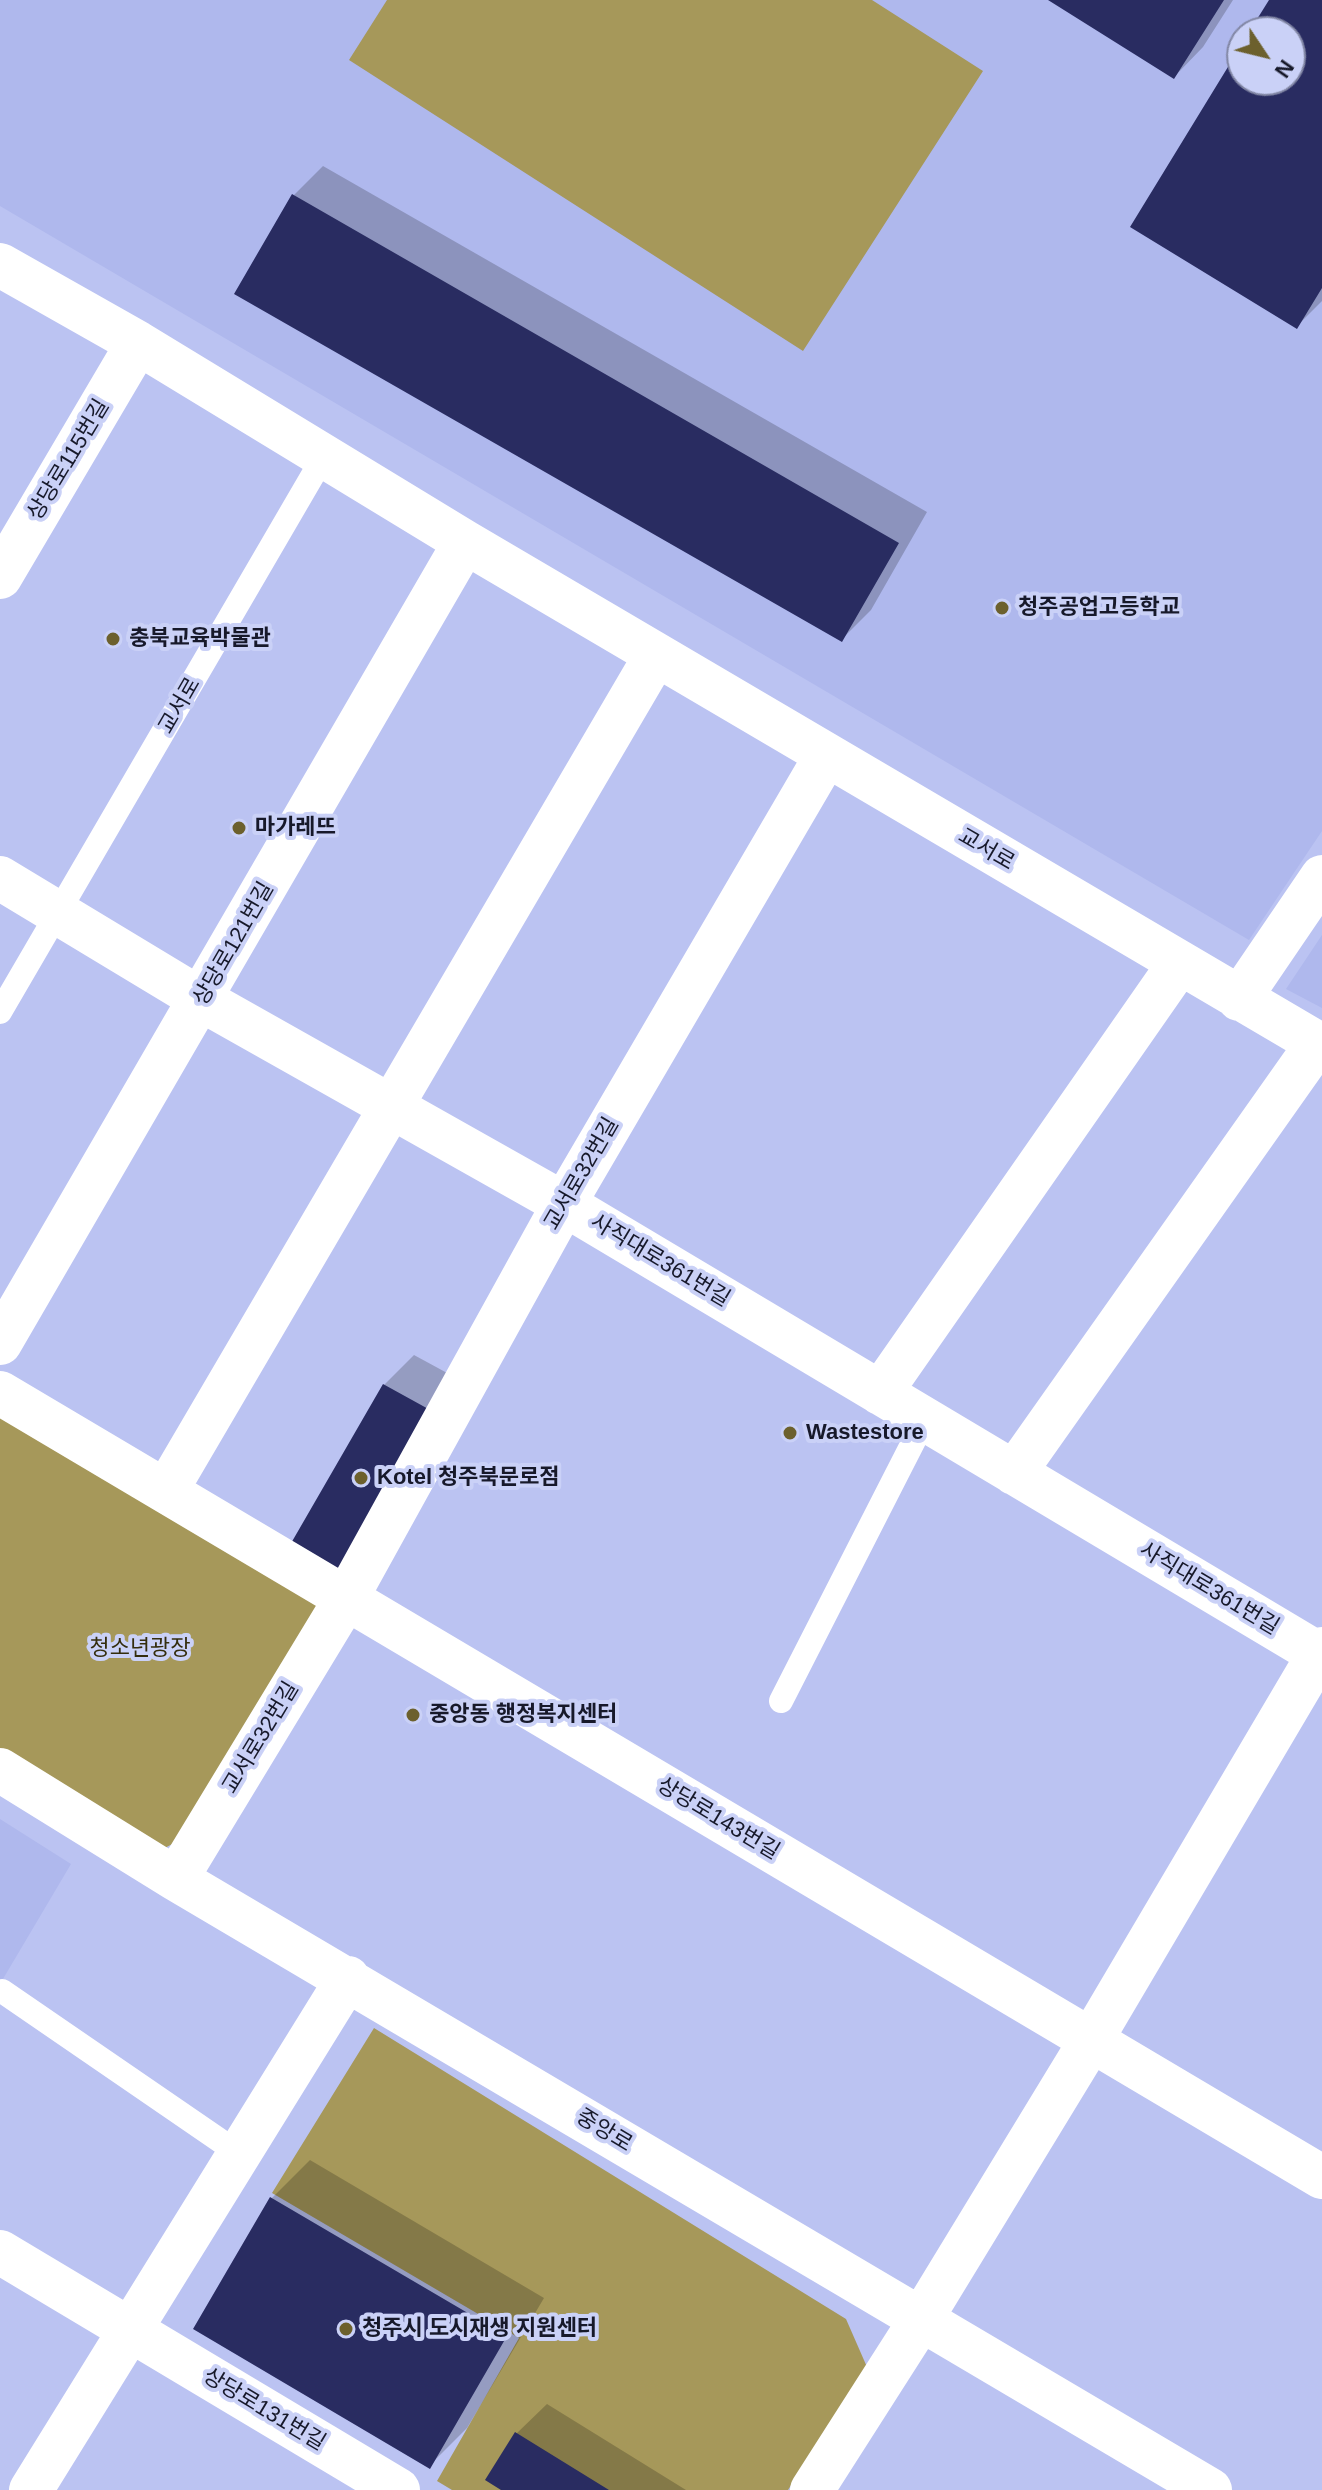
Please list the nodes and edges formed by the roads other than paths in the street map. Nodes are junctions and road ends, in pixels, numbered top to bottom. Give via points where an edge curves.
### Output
1 (0, 265) edge
2 (138, 343) junction
3 (324, 456) junction
4 (465, 542) junction
5 (0, 577) edge
6 (656, 655) junction
7 (826, 756) junction
8 (1322, 877) edge
9 (0, 878) edge
10 (58, 913) junction
11 (1179, 964) junction
12 (1239, 999) junction
13 (202, 1000) junction
14 (0, 1012) edge
15 (1320, 1045) edge
16 (392, 1107) junction
17 (564, 1204) junction
18 (0, 1343) edge
19 (0, 1393) edge
20 (880, 1393) junction
21 (925, 1419) junction
22 (1014, 1473) junction
23 (166, 1491) junction
24 (347, 1597) junction
25 (1321, 1653) edge
26 (781, 1701) dead end
27 (0, 1770) edge
28 (176, 1879) junction
29 (348, 1978) junction
30 (2, 1991) dead end
31 (1090, 2042) junction
32 (241, 2155) junction
33 (1322, 2177) edge
34 (0, 2252) edge
35 (920, 2321) junction
36 (129, 2329) junction
37 (31, 2490) edge
38 (398, 2490) edge
39 (812, 2490) edge
40 (1210, 2490) edge

1 - 2 street, 교서로
2 - 3 street, 교서로
2 - 5 street, 상당로115번길
3 - 4 street, 교서로
3 - 10 lane, 교서로
4 - 6 street, 교서로
4 - 13 street, 상당로121번길
6 - 7 street, 교서로
6 - 16 street
7 - 11 street, 교서로
7 - 17 street, 교서로32번길
8 - 12 street
9 - 10 street, 사직대로361번길
10 - 13 street, 사직대로361번길
10 - 14 lane
11 - 12 street, 교서로
11 - 20 street
12 - 15 street, 교서로
13 - 16 street, 사직대로361번길
13 - 18 street, 상당로121번길
15 - 22 street, 교서로
16 - 17 street, 사직대로361번길
16 - 23 street
17 - 20 street, 사직대로361번길
17 - 24 street, 교서로32번길
19 - 23 street
20 - 21 street, 사직대로361번길
21 - 22 street, 사직대로361번길
21 - 26 lane
22 - 25 street, 사직대로361번길
23 - 24 street
24 - 28 street, 교서로32번길
24 - 31 street, 상당로143번길
25 - 31 street
27 - 28 street, 중앙로
28 - 29 street, 중앙로
29 - 32 street
29 - 35 street, 중앙로
30 - 32 lane
31 - 33 street, 상당로143번길
31 - 35 street
32 - 36 street
34 - 36 street, 상당로131번길
35 - 39 street
35 - 40 street, 중앙로
36 - 37 street
36 - 38 street, 상당로131번길

